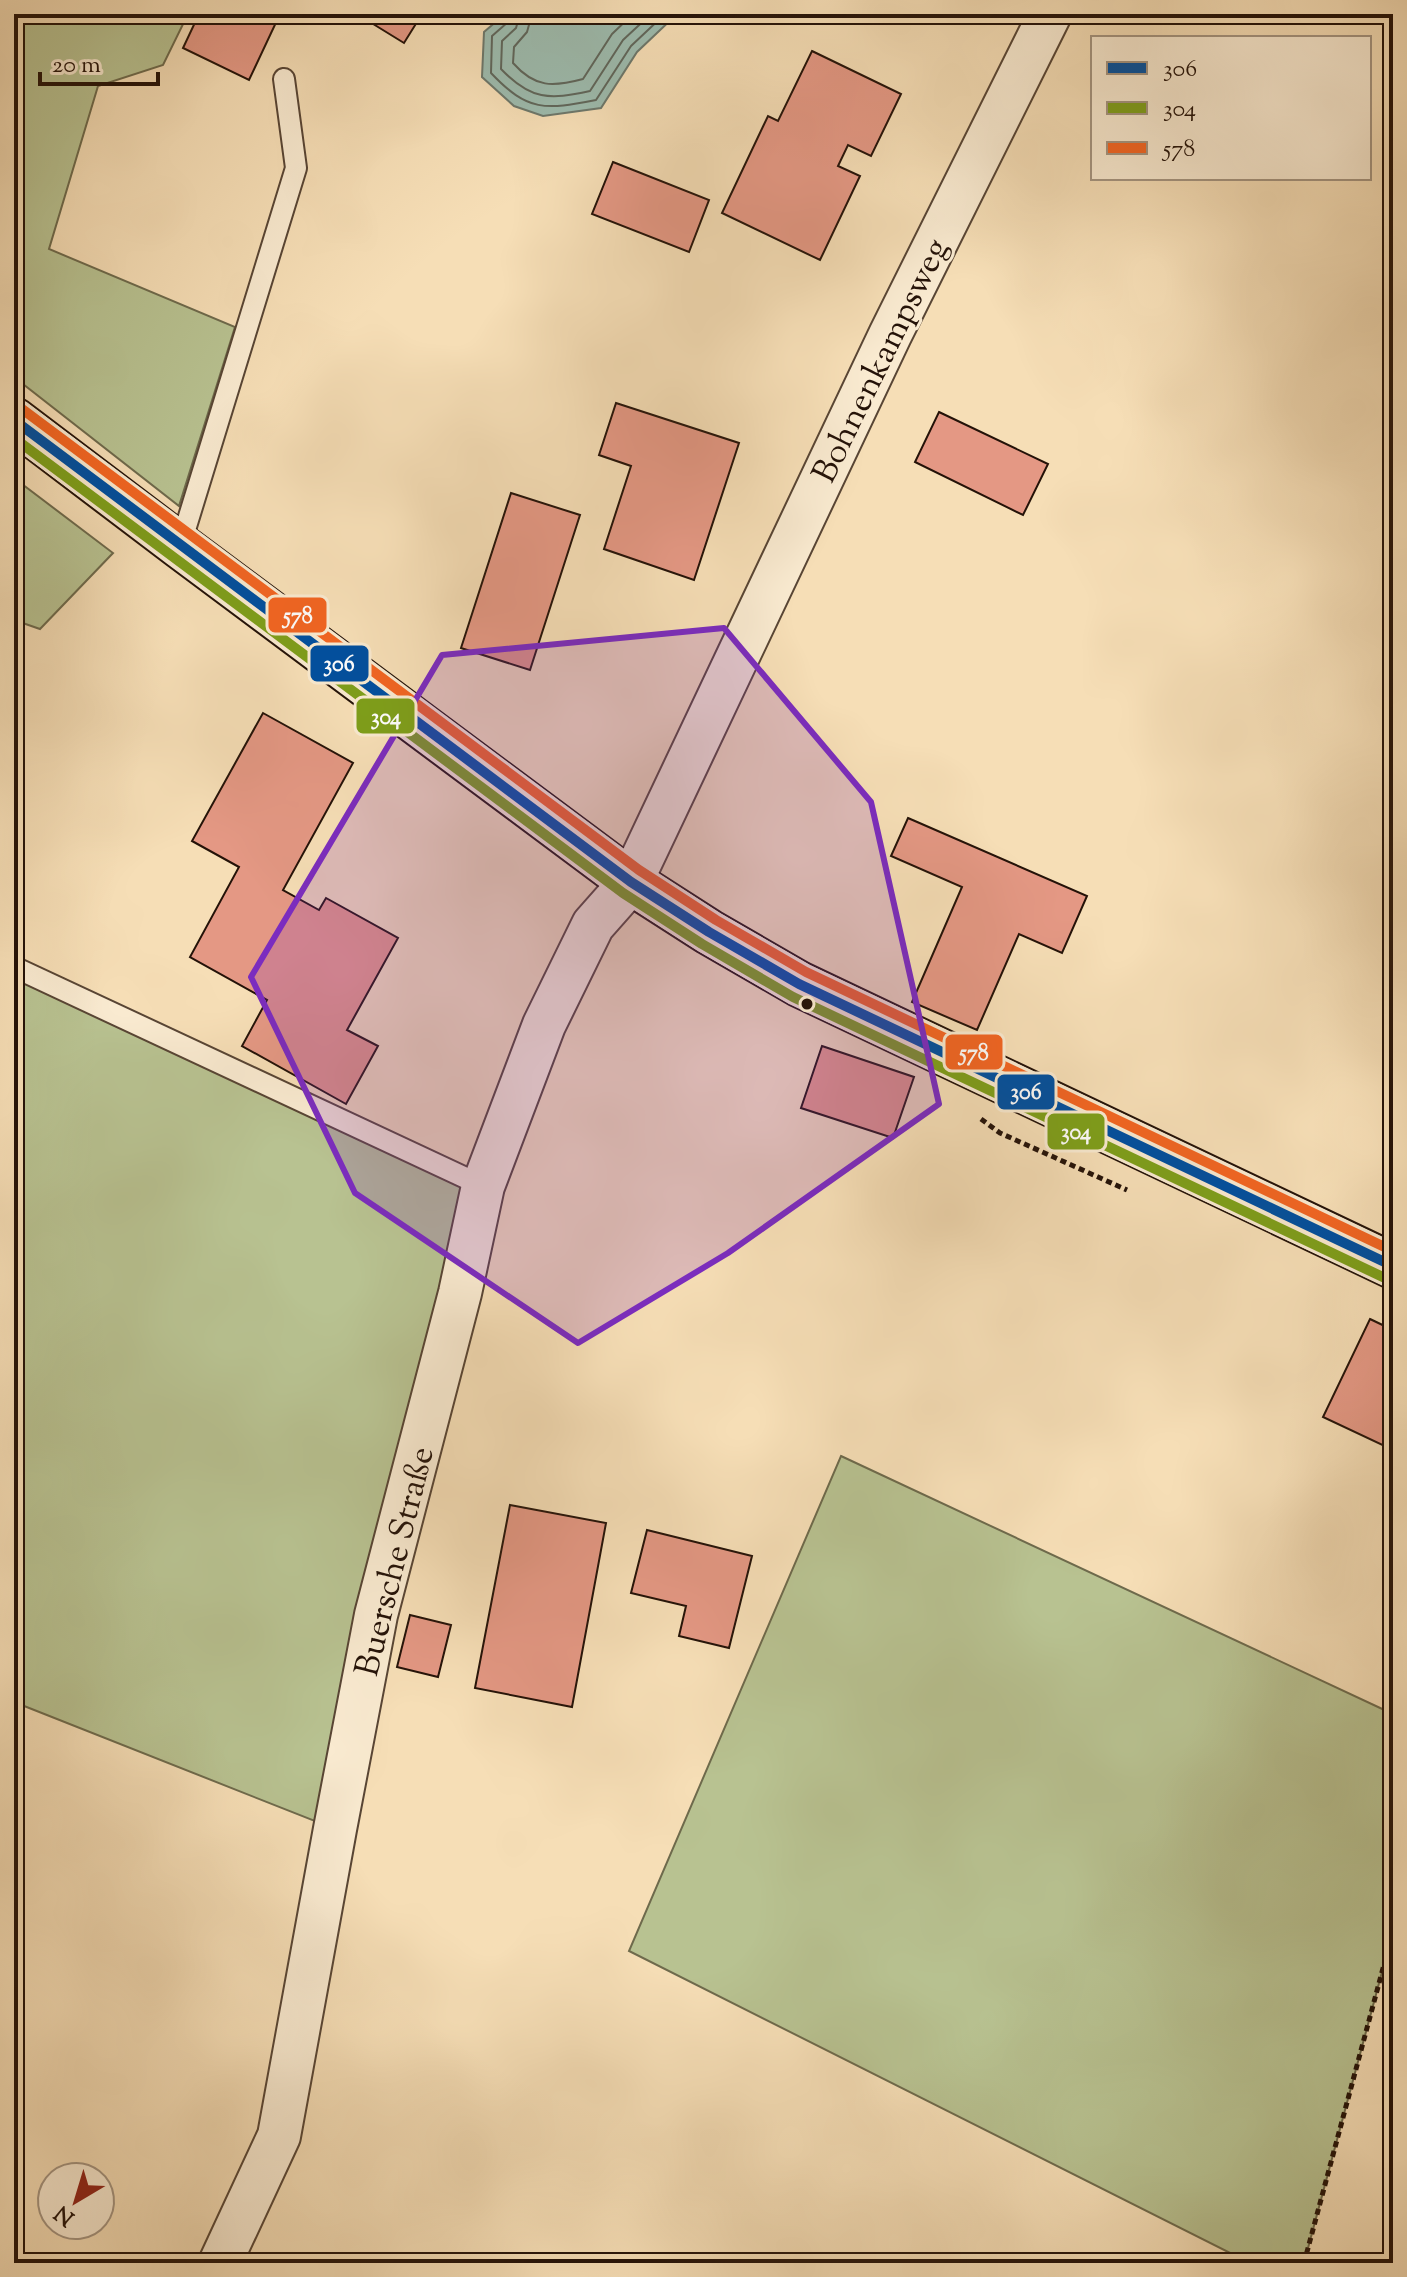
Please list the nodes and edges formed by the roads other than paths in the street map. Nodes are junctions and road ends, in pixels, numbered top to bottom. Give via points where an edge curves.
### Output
1 (1050, 14) edge
2 (284, 79) dead end
3 (14, 420) edge
4 (180, 546) junction
5 (631, 882) junction
6 (14, 967) edge
7 (483, 1186) junction
8 (1393, 1266) edge
9 (220, 2263) edge

1 - 5 street, Bohnenkampsweg via 890,335
2 - 4 lane via 296,168
3 - 4 main road
4 - 5 main road
5 - 7 street, Buersche Straße via 593,925 544,1025
5 - 8 main road via 799,984
6 - 7 lane
7 - 9 street, Buersche Straße via 376,1615 279,2136

